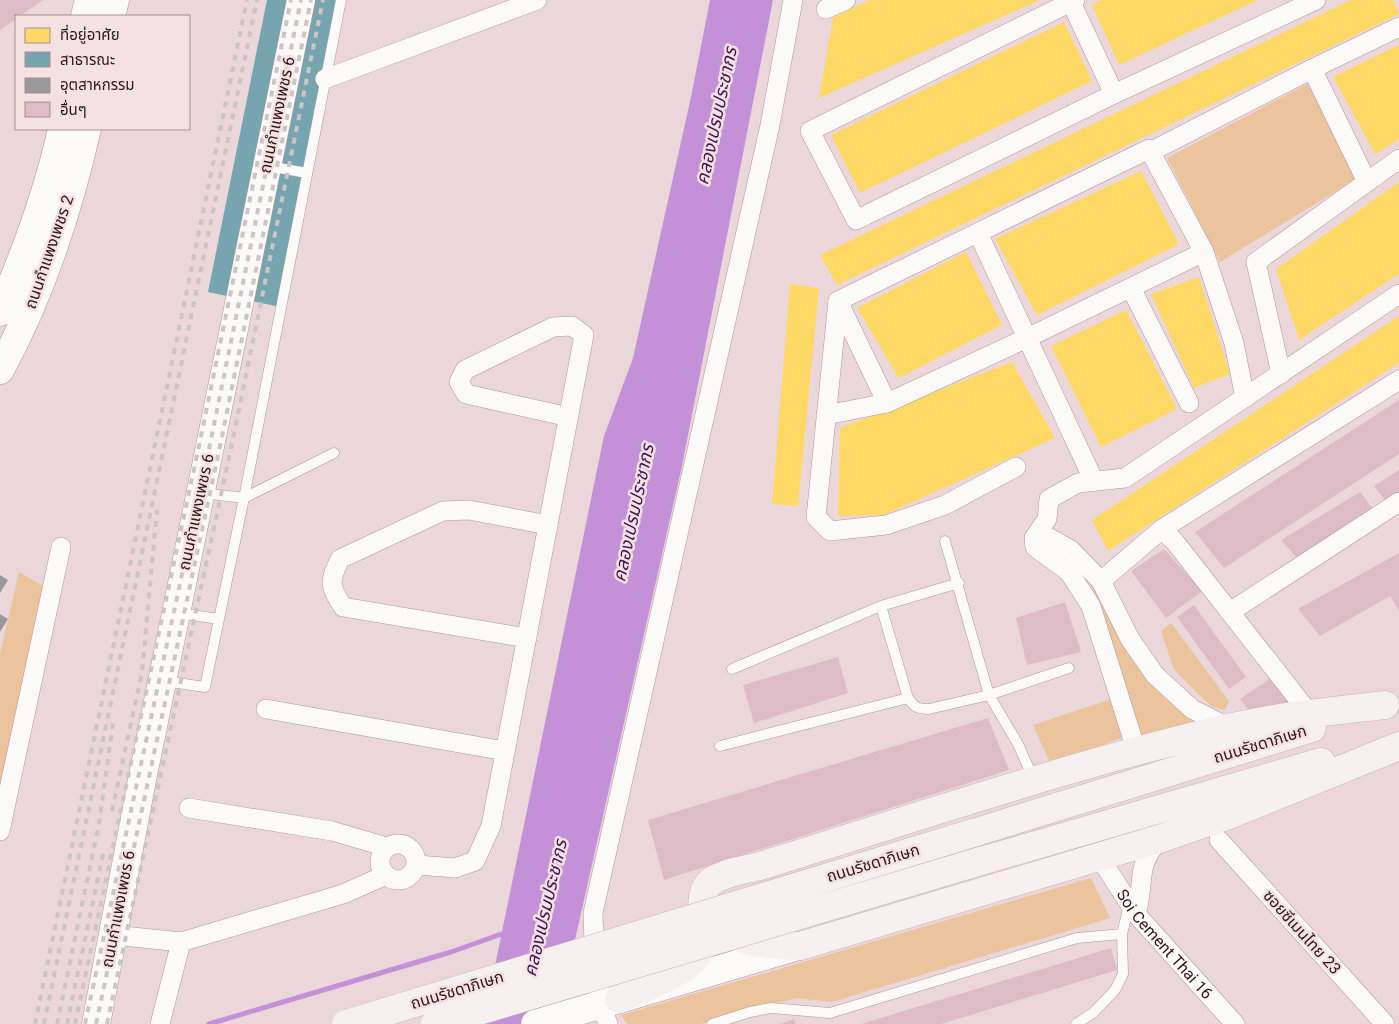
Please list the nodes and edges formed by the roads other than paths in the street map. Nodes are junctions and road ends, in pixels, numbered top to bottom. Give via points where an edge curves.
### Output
1 (88, 0) edge
2 (115, 0) edge
3 (301, 0) edge
4 (341, 0) edge
5 (537, 0) edge
6 (793, 0) edge
7 (846, 0) edge
8 (1316, 0) edge
9 (1072, 1) edge
10 (826, 9) dead end
11 (85, 15) edge
12 (111, 15) edge
13 (1399, 28) edge
14 (1312, 69) junction
15 (325, 79) junction
16 (1114, 94) junction
17 (62, 130) edge
18 (87, 130) edge
19 (1152, 152) junction
20 (1399, 159) edge
21 (267, 166) junction
22 (307, 172) junction
23 (1367, 182) junction
24 (978, 233) junction
25 (1204, 252) junction
26 (1131, 288) junction
27 (1399, 294) edge
28 (838, 301) junction
29 (0, 312) edge
30 (1027, 338) junction
31 (0, 370) edge
32 (1280, 374) junction
33 (1399, 380) edge
34 (1244, 398) junction
35 (887, 403) junction
36 (1189, 403) dead end
37 (826, 416) junction
38 (569, 417) junction
39 (334, 454) dead end
40 (1016, 467) dead end
41 (1094, 481) junction
42 (200, 493) junction
43 (244, 498) junction
44 (1399, 502) edge
45 (548, 525) junction
46 (1162, 529) junction
47 (1039, 532) junction
48 (945, 541) dead end
49 (60, 547) dead end
50 (1101, 581) junction
51 (958, 583) junction
52 (881, 606) junction
53 (176, 612) junction
54 (1230, 612) junction
55 (219, 619) junction
56 (527, 638) junction
57 (1068, 668) dead end
58 (732, 669) dead end
59 (162, 680) junction
60 (989, 695) junction
61 (908, 698) junction
62 (1392, 703) edge
63 (266, 709) dead end
64 (1309, 713) junction
65 (1229, 728) junction
66 (1399, 739) edge
67 (720, 746) dead end
68 (1399, 746) edge
69 (505, 751) junction
70 (1137, 753) junction
71 (1035, 781) junction
72 (189, 808) dead end
73 (0, 831) edge
74 (1162, 838) junction
75 (1219, 840) dead end
76 (387, 847) junction
77 (1100, 858) junction
78 (417, 865) junction
79 (760, 866) junction
80 (386, 876) junction
81 (1133, 909) junction
82 (1122, 934) junction
83 (113, 935) junction
84 (181, 942) junction
85 (800, 946) junction
86 (610, 1009) edge
87 (96, 1024) edge
88 (160, 1024) edge
89 (346, 1024) edge
90 (435, 1024) edge
91 (535, 1024) edge
92 (712, 1024) edge
93 (1076, 1024) edge
94 (1235, 1024) edge
95 (1385, 1024) edge

1 - 11 street
2 - 12 street
3 - 21 street, ถนนกำแพงเพชร 6
4 - 15 lane
5 - 15 street
6 - 86 street via 770,125 593,913 594,941
7 - 10 street
8 - 16 street
9 - 16 street
9 - 16 street via 810,131 856,220
13 - 14 street
14 - 19 street
14 - 23 street
15 - 22 lane
17 - 29 street, ถนนกำแพงเพชร 2 via 43,200
18 - 31 street, ถนนกำแพงเพชร 2 via 38,292
19 - 24 street via 1149,149
19 - 25 street
20 - 23 street
21 - 22 lane
21 - 42 street, ถนนกำแพงเพชร 6
22 - 43 lane
23 - 32 street via 1256,262
24 - 28 street
24 - 30 street
25 - 26 street
25 - 34 street via 1234,343
26 - 30 street
26 - 36 street
27 - 32 street
28 - 35 street
28 - 37 street
30 - 35 street
30 - 41 street
32 - 34 street
33 - 46 street
34 - 41 street via 1125,478
35 - 37 street
37 - 40 street via 816,517 830,531 886,525 945,505
38 - 38 street via 584,335 572,326 553,327 465,370 459,382 466,394
38 - 45 street
39 - 43 lane
41 - 47 street via 1078,483 1049,499 1047,519
42 - 43 lane
42 - 53 street, ถนนกำแพงเพชร 6
43 - 55 lane
44 - 54 street
45 - 56 street
45 - 56 street via 469,510 443,511 340,559 331,579 332,590 343,607
46 - 50 street
46 - 54 street
47 - 50 street via 1071,550
47 - 70 street via 1034,538 1036,547 1069,572 1091,606
48 - 51 lane
49 - 73 street
50 - 65 street via 1130,639 1155,675 1192,708
51 - 52 lane
51 - 60 lane
52 - 58 lane
52 - 61 lane
53 - 55 lane
53 - 59 street, ถนนกำแพงเพชร 6
54 - 64 street
55 - 59 lane via 205,687
56 - 69 street
57 - 60 lane
59 - 83 street, ถนนกำแพงเพชร 6
60 - 61 lane via 929,709 918,709
60 - 71 lane
61 - 67 lane
62 - 64 main road
62 - 89 main road, ถนนรัชดาภิเษก, bridge
63 - 69 street
64 - 65 main road
65 - 70 main road
66 - 90 main road, ถนนรัชดาภิเษก, bridge
68 - 74 main road via 1229,815
69 - 78 street via 491,826 475,862 455,868
70 - 71 main road
71 - 79 main road
72 - 76 street via 332,831
74 - 77 main road
74 - 81 street via 1143,862
75 - 95 street, ซอยซีเมนไทย 23
76 - 78 street via 405,844 414,853
76 - 80 street via 380,858
77 - 81 street, Soi Cement Thai 16
77 - 85 main road
78 - 80 street via 404,879
79 - 85 main road via 730,878 717,889 714,901 716,918 740,940
79 - 86 main road via 711,881 704,891 705,932 696,958
80 - 84 street via 343,894
81 - 82 lane
81 - 94 street, Soi Cement Thai 16
82 - 92 lane via 1077,938 830,1013 771,1008
82 - 93 lane via 1123,974 1115,990 1093,1013
83 - 84 street
83 - 87 street, ถนนกำแพงเพชร 6
84 - 88 street
85 - 86 street
86 - 91 street via 574,1013

